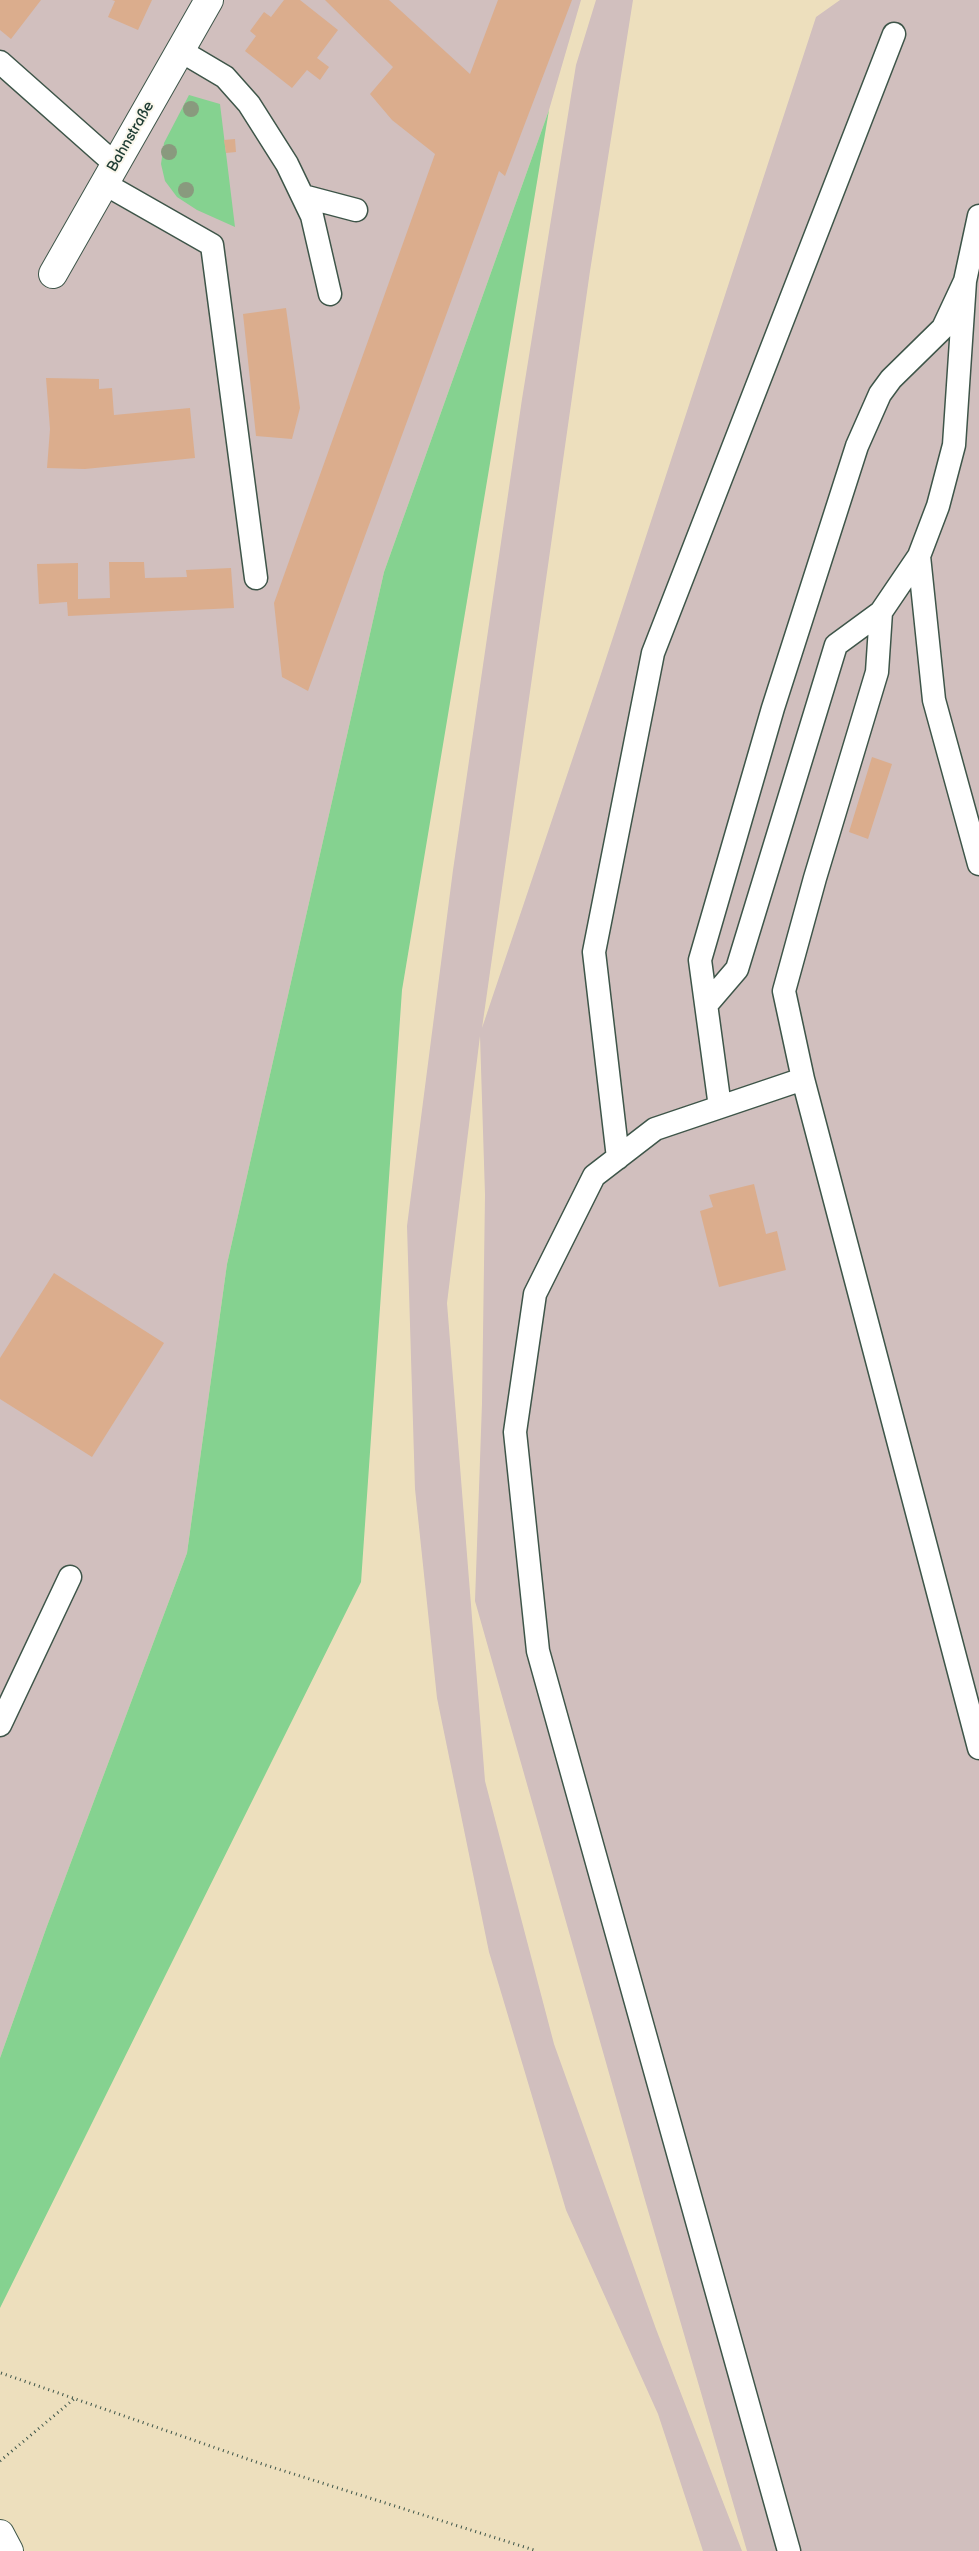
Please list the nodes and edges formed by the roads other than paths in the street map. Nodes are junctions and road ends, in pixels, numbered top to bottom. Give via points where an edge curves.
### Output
1 (209, 0) edge
2 (894, 34) dead end
3 (181, 50) junction
4 (0, 62) edge
5 (110, 174) junction
6 (304, 196) junction
7 (356, 210) dead end
8 (979, 216) edge
9 (53, 274) dead end
10 (965, 281) junction
11 (330, 294) dead end
12 (920, 556) junction
13 (256, 578) dead end
14 (881, 612) junction
15 (979, 864) edge
16 (707, 1004) junction
17 (803, 1079) junction
18 (720, 1107) junction
19 (618, 1158) junction
20 (70, 1577) dead end
21 (0, 1724) edge
22 (979, 1748) edge
23 (0, 2534) edge
24 (9, 2551) edge
25 (789, 2551) edge

1 - 3 street, Bahnstraße
2 - 19 lane via 653,653 594,952
3 - 5 street, Bahnstraße
3 - 6 lane via 225,77 248,104
4 - 5 lane
5 - 9 street, Bahnstraße
5 - 13 lane via 212,245
6 - 7 lane
6 - 11 lane via 312,216
8 - 10 lane
10 - 12 lane via 954,445 938,506
10 - 16 lane via 943,328 880,394 858,446 776,699 710,921 700,960
12 - 14 lane
12 - 15 lane via 934,700
14 - 16 lane via 836,645 737,969
14 - 17 lane via 877,672 784,991
16 - 18 lane
17 - 18 lane
17 - 22 lane
18 - 19 lane via 655,1128
19 - 25 lane via 594,1176 535,1294 515,1432 538,1651
20 - 21 lane
23 - 24 street

